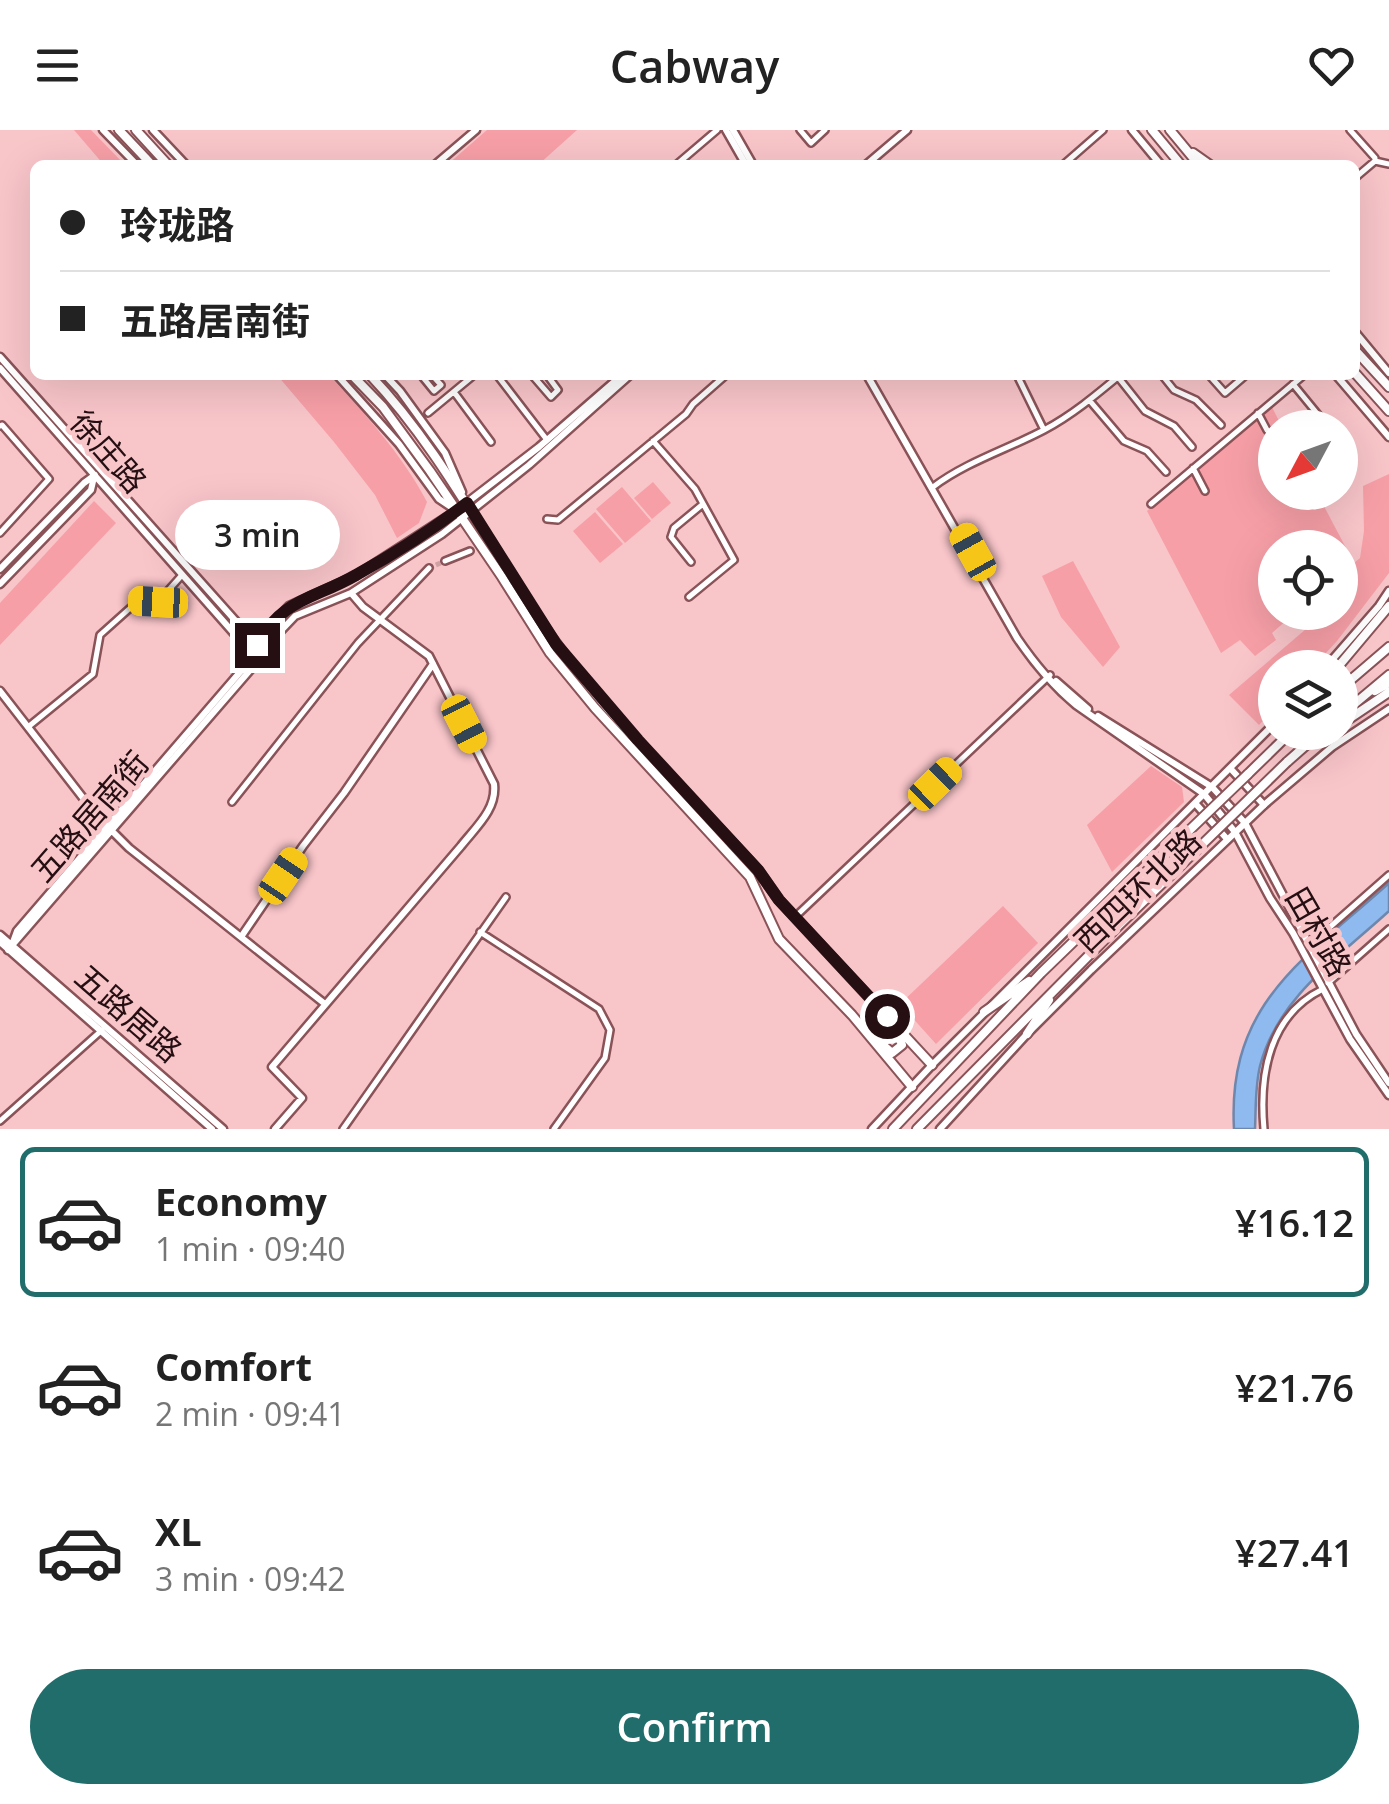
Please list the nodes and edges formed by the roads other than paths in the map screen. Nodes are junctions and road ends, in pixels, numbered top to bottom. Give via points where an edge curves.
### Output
1 (103, 130) edge
2 (119, 130) edge
3 (136, 130) edge
4 (153, 130) edge
5 (476, 130) edge
6 (716, 130) edge
7 (730, 130) edge
8 (800, 130) edge
9 (825, 130) edge
10 (907, 130) edge
11 (1103, 130) edge
12 (1132, 130) edge
13 (1152, 130) edge
14 (1170, 130) edge
15 (1350, 130) edge
16 (1185, 148) junction
17 (132, 160) edge
18 (147, 160) edge
19 (163, 160) edge
20 (181, 160) edge
21 (441, 160) edge
22 (682, 160) edge
23 (746, 160) edge
24 (872, 160) edge
25 (1068, 160) edge
26 (1158, 160) edge
27 (1176, 160) edge
28 (1195, 160) edge
29 (1203, 160) edge
30 (1375, 161) junction
31 (1389, 164) edge
32 (1360, 174) edge
33 (1360, 338) edge
34 (1360, 355) edge
35 (0, 357) edge
36 (0, 368) edge
37 (1389, 373) edge
38 (1360, 379) edge
39 (342, 380) edge
40 (357, 380) edge
41 (375, 380) edge
42 (390, 380) edge
43 (425, 380) edge
44 (436, 380) edge
45 (463, 380) edge
46 (500, 380) edge
47 (536, 380) edge
48 (550, 380) edge
49 (616, 380) edge
50 (624, 380) edge
51 (720, 380) edge
52 (872, 380) edge
53 (1020, 380) edge
54 (1114, 380) edge
55 (1122, 380) edge
56 (1166, 380) edge
57 (1213, 380) edge
58 (1240, 380) edge
59 (1298, 380) edge
60 (1340, 380) edge
61 (1293, 384) junction
62 (1389, 387) edge
63 (454, 392) junction
64 (1090, 401) junction
65 (1262, 410) edge
66 (1314, 410) edge
67 (1389, 411) edge
68 (1258, 413) edge
69 (428, 414) dead end
70 (1221, 425) dead end
71 (0, 426) edge
72 (1044, 430) junction
73 (1389, 437) edge
74 (547, 440) junction
75 (653, 441) junction
76 (491, 442) dead end
77 (1192, 446) dead end
78 (1193, 468) junction
79 (1166, 472) dead end
80 (98, 473) junction
81 (934, 486) junction
82 (1205, 491) dead end
83 (467, 503) junction
84 (703, 504) junction
85 (1151, 504) dead end
86 (472, 512) junction
87 (460, 515) junction
88 (547, 519) dead end
89 (0, 533) edge
90 (470, 550) dead end
91 (445, 561) tunnel mouth
92 (691, 562) dead end
93 (0, 568) edge
94 (429, 568) tunnel mouth
95 (182, 575) junction
96 (0, 584) edge
97 (1389, 591) edge
98 (351, 593) junction
99 (689, 597) dead end
100 (1389, 606) edge
101 (380, 620) junction
102 (257, 645) junction
103 (1387, 648) edge
104 (1339, 650) edge
105 (1352, 650) edge
106 (264, 651) junction
107 (255, 657) junction
108 (433, 664) junction
109 (1358, 673) edge
110 (1389, 674) edge
111 (1049, 676) junction
112 (1389, 683) edge
113 (0, 691) edge
114 (1389, 692) edge
115 (1358, 701) edge
116 (1358, 702) edge
117 (1389, 709) edge
118 (1358, 713) edge
119 (28, 727) junction
120 (1258, 740) edge
121 (1269, 750) edge
122 (1271, 750) edge
123 (1302, 750) edge
124 (1262, 758) junction
125 (1230, 768) junction
126 (1212, 787) junction
127 (1204, 794) junction
128 (232, 802) dead end
129 (1194, 803) junction
130 (1264, 805) junction
131 (1245, 823) junction
132 (107, 827) junction
133 (1235, 832) junction
134 (1227, 840) junction
135 (1389, 875) edge
136 (506, 897) dead end
137 (794, 917) junction
138 (1389, 928) edge
139 (480, 932) junction
140 (241, 937) dead end
141 (0, 939) edge
142 (10, 947) junction
143 (1309, 949) junction
144 (1041, 972) junction
145 (1324, 984) junction
146 (1058, 986) junction
147 (325, 1004) junction
148 (984, 1012) junction
149 (852, 1015) junction
150 (887, 1016) junction
151 (102, 1030) junction
152 (1027, 1034) junction
153 (932, 1065) junction
154 (1389, 1083) edge
155 (912, 1087) junction
156 (1389, 1095) edge
157 (0, 1121) edge
158 (212, 1129) edge
159 (224, 1129) edge
160 (275, 1129) edge
161 (344, 1129) edge
162 (554, 1129) edge
163 (872, 1129) edge
164 (893, 1129) edge
165 (918, 1129) edge
166 (940, 1129) edge
167 (1264, 1129) edge

1 - 17 street
2 - 18 main road
3 - 19 main road
4 - 20 street
5 - 21 street
6 - 22 street
7 - 23 street
8 - 9 street via 811,143
10 - 24 street
11 - 25 street
12 - 26 street
13 - 27 main road
14 - 16 main road
15 - 30 street
16 - 28 main road
16 - 29 main road
30 - 31 street
30 - 32 street
33 - 37 street
34 - 62 main road
35 - 80 street, 徐庄路
36 - 80 street, 徐庄路
38 - 67 main road
39 - 87 street via 439,500
40 - 87 main road
41 - 83 main road
42 - 83 street via 445,453
43 - 44 street via 434,391 441,385
45 - 63 street
46 - 74 street
47 - 48 street via 551,398 558,390
49 - 74 street
50 - 86 street
51 - 75 street
52 - 81 street
53 - 72 street
54 - 64 street
55 - 77 street via 1145,412 1174,426
56 - 70 street
57 - 58 street via 1225,393
59 - 61 street
60 - 73 street
61 - 65 street
61 - 66 street
63 - 69 street
63 - 76 street
64 - 72 street
64 - 79 street via 1124,441 1146,451
68 - 78 street
71 - 89 street via 49,479
72 - 81 street
74 - 83 street
75 - 84 street
75 - 88 street via 558,520
78 - 82 street
78 - 85 street
80 - 93 street
80 - 95 street, 徐庄路
80 - 96 street via 91,490
80 - 102 street, 徐庄路
81 - 111 street via 1018,638
83 - 86 main road
83 - 87 street
84 - 92 street via 671,537
84 - 99 street via 734,560
86 - 87 street
86 - 137 main road via 556,644
87 - 98 street, 五路居南街
87 - 102 street, 五路居南街 via 289,606
87 - 149 main road via 550,653 750,877 779,939
90 - 91 street
94 - 101 street
95 - 107 street, 徐庄路
95 - 119 street via 158,602 138,601 100,634 93,674
97 - 104 street
98 - 101 street
98 - 106 street, 五路居南街 via 295,616
100 - 105 main road
101 - 108 street
101 - 128 street
102 - 106 street, 徐庄路
102 - 107 street, 五路居南街
103 - 109 main road
106 - 107 street, 五路居南街
107 - 132 street, 五路居南街
107 - 142 street, 五路居南街
108 - 140 street
108 - 147 street via 496,798
110 - 115 main road
111 - 126 street, 田村路 via 1096,715
111 - 127 street, 田村路 via 1076,705
111 - 137 street
112 - 116 main road
113 - 119 street
114 - 118 main road
117 - 130 street, 西四环北路
119 - 132 street
120 - 125 street, 西四环北路
121 - 124 main road
122 - 124 main road
123 - 146 main road, 西四环北路, bridge
124 - 144 main road, 西四环北路, bridge
125 - 126 street, 西四环北路
125 - 130 street
126 - 127 street, 西四环北路
126 - 131 street, 田村路
127 - 129 street, 西四环北路
127 - 133 street, 田村路
129 - 134 street
129 - 148 street, 西四环北路
130 - 131 street, 西四环北路
131 - 133 street, 西四环北路
131 - 143 street, 田村路
132 - 142 street, 五路居南街
132 - 147 street
133 - 134 street, 西四环北路
133 - 143 street, 田村路 via 1270,898
134 - 152 street, 西四环北路
135 - 143 street
136 - 139 street
137 - 150 main road
138 - 145 street
139 - 161 street
139 - 162 street via 599,1009 610,1030 604,1058
141 - 142 street, 五路居路
142 - 151 street, 五路居路
143 - 145 street, 田村路
144 - 148 main road
144 - 164 main road, 西四环北路
145 - 154 street, 田村路
145 - 156 street, 田村路 via 1361,1058
145 - 167 street via 1290,1014 1272,1043 1261,1100
146 - 152 main road
146 - 165 main road, 西四环北路
147 - 160 street via 272,1068 302,1098
148 - 153 street, 西四环北路
149 - 150 main road via 892,1053 902,1045
149 - 155 main road
150 - 153 main road
151 - 157 street
151 - 158 street, 五路居路
151 - 159 street, 五路居路
152 - 166 street, 西四环北路
153 - 155 street, 西四环北路
155 - 163 street, 西四环北路

